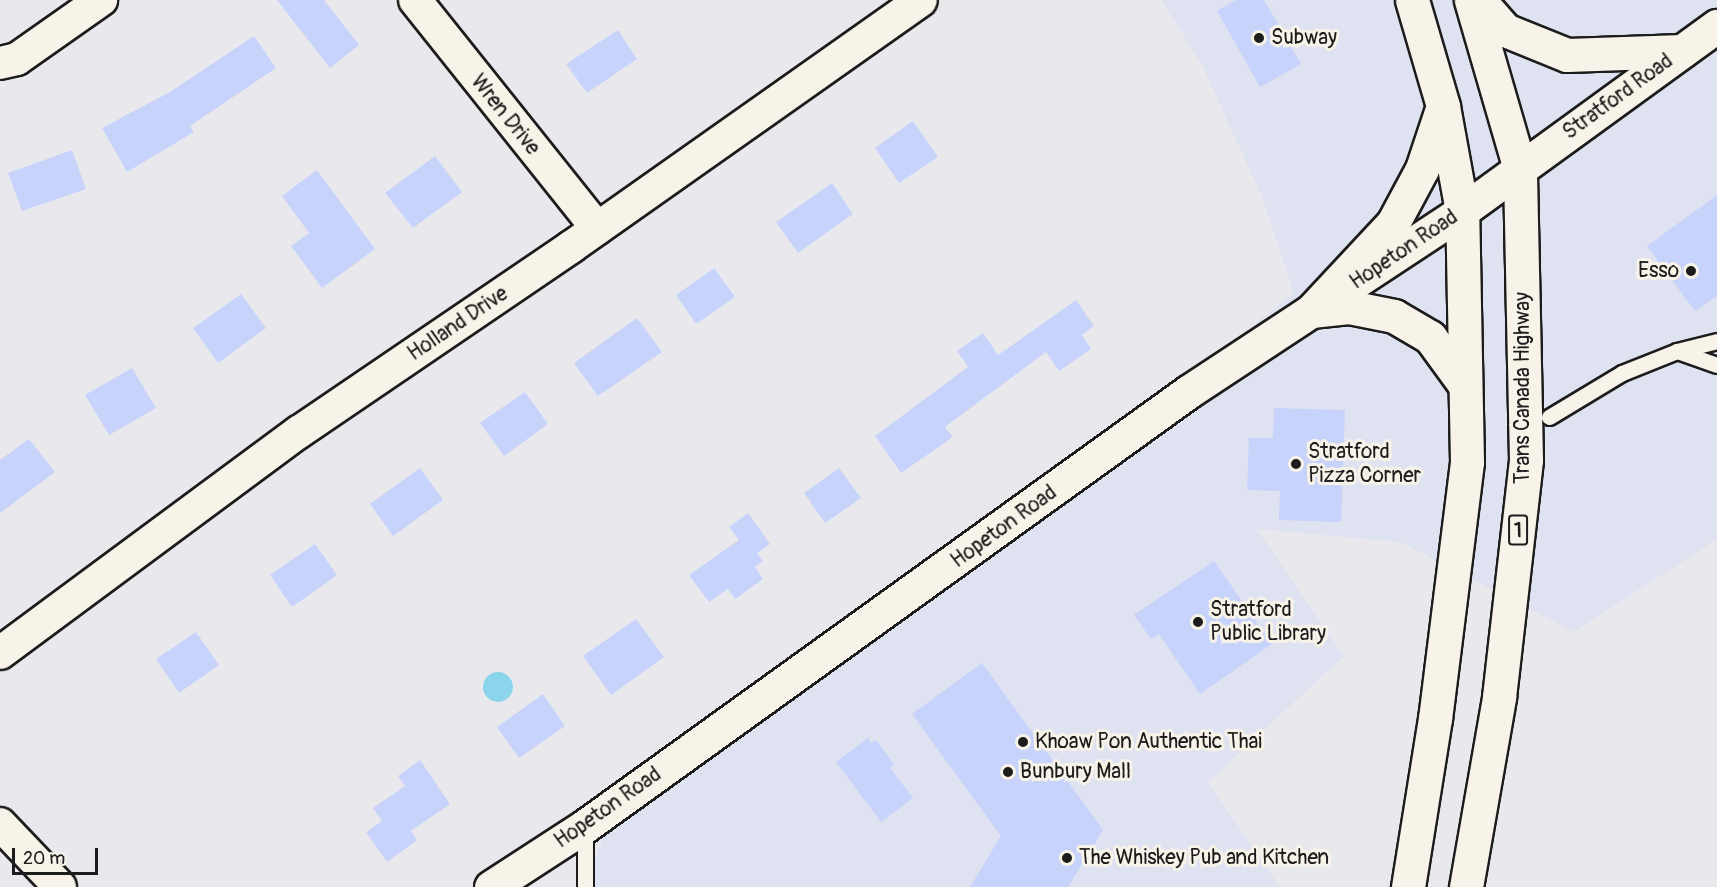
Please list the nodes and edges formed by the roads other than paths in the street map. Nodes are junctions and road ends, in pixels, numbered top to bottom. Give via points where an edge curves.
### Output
1 (101, 0) edge
2 (415, 0) edge
3 (921, 0) edge
4 (1412, 0) edge
5 (1471, 0) edge
6 (1479, 0) edge
7 (1717, 26) edge
8 (1682, 51) junction
9 (0, 63) edge
10 (1443, 106) junction
11 (1520, 169) junction
12 (1461, 211) junction
13 (597, 228) junction
14 (1311, 311) junction
15 (1717, 341) edge
16 (1677, 351) junction
17 (1717, 365) edge
18 (1465, 385) junction
19 (1549, 417) dead end
20 (0, 653) edge
21 (0, 824) edge
22 (585, 826) junction
23 (60, 887) edge
24 (491, 887) edge
25 (585, 887) edge
26 (1408, 887) edge
27 (1466, 887) edge

1 - 9 street via 17,59
2 - 13 street, Wren Drive
3 - 13 street, Holland Drive
4 - 10 main road
5 - 11 main road, Trans Canada Highway / 1
6 - 8 main road via 1505,30 1567,55
7 - 8 main road, Stratford Road
8 - 11 main road, Stratford Road
10 - 12 main road
10 - 14 main road via 1422,169 1393,224
11 - 12 main road, Hopeton Road
11 - 27 main road, Trans Canada Highway / 1 via 1526,460 1499,697
12 - 14 main road, Hopeton Road
12 - 18 main road
13 - 20 street, Holland Drive via 290,439
14 - 18 main road via 1348,307 1394,316 1430,337
14 - 22 main road, Hopeton Road via 1188,392
15 - 16 lane
16 - 17 lane
16 - 19 lane via 1622,373
18 - 26 main road via 1467,462 1435,719
21 - 23 street
22 - 24 main road, Hopeton Road
22 - 25 lane

